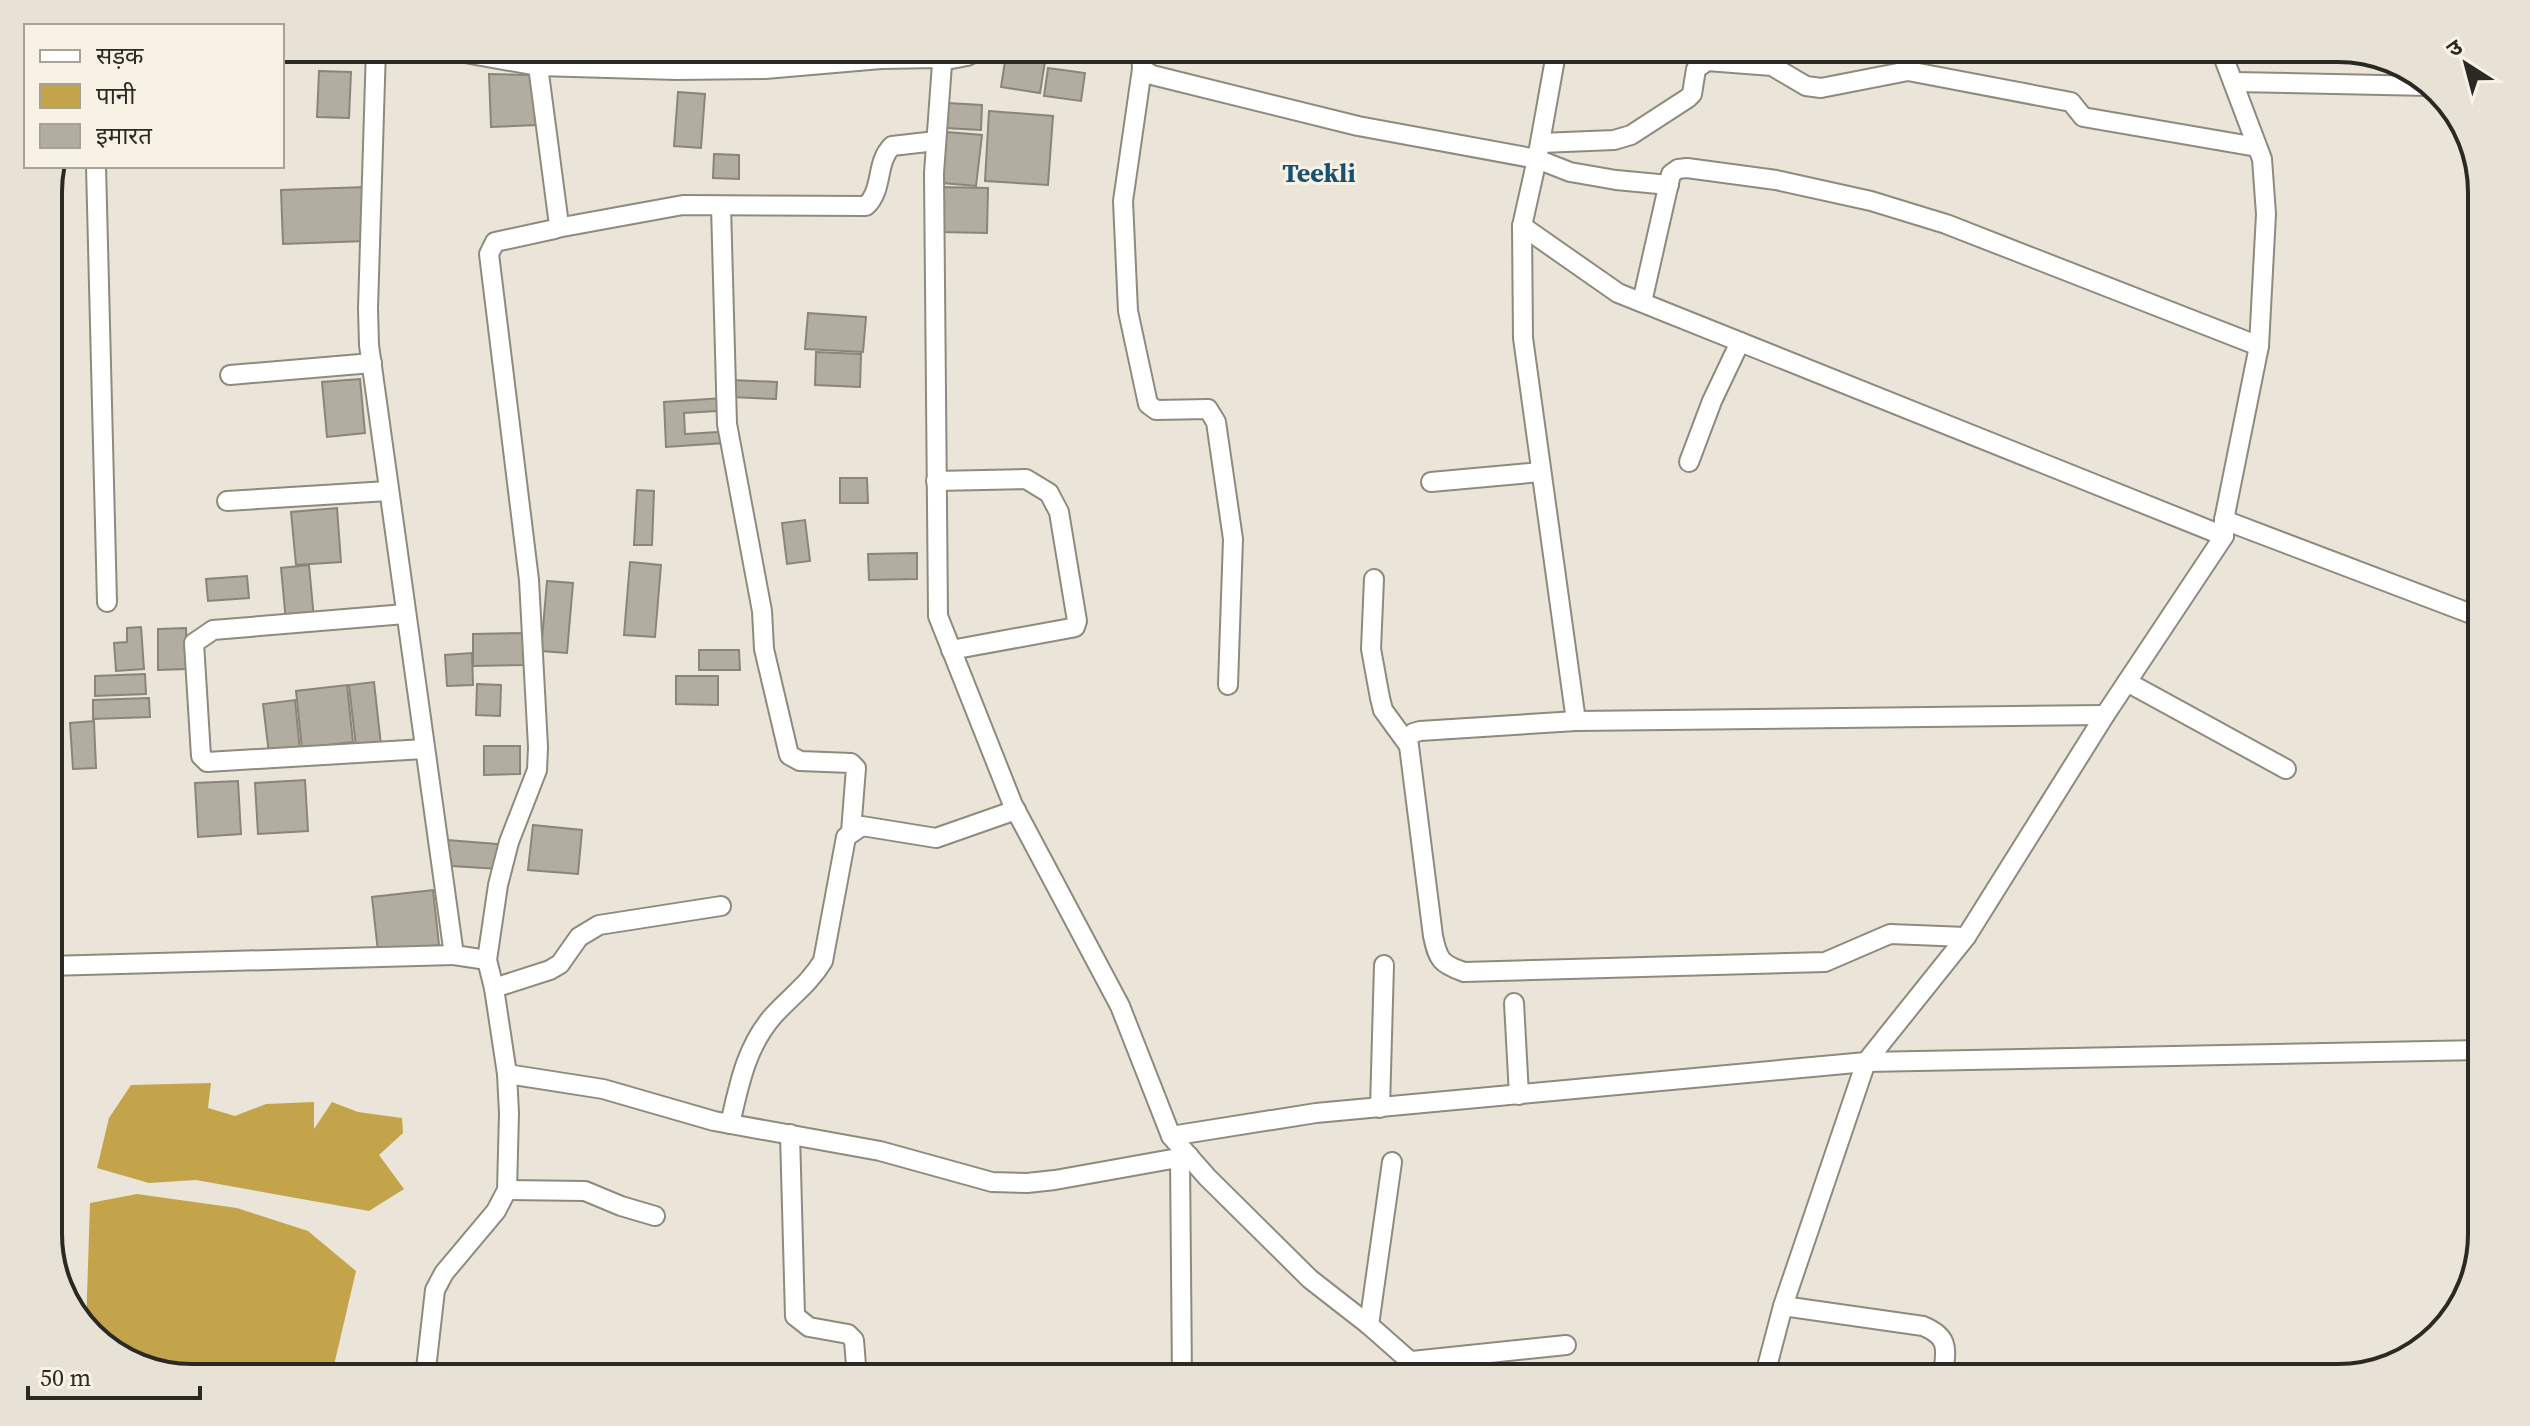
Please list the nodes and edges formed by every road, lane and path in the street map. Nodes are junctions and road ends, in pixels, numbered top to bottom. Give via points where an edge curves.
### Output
1 (376, 62) edge
2 (516, 62) edge
3 (799, 62) edge
4 (941, 62) edge
5 (1142, 62) edge
6 (1555, 62) edge
7 (1706, 62) edge
8 (1720, 62) edge
9 (2225, 62) edge
10 (538, 66) junction
11 (1142, 69) junction
12 (2233, 82) junction
13 (2412, 86) edge
14 (936, 141) junction
15 (2257, 147) junction
16 (1539, 151) junction
17 (96, 168) edge
18 (1669, 185) junction
19 (721, 206) junction
20 (1522, 226) junction
21 (557, 228) junction
22 (1642, 302) junction
23 (1740, 342) junction
24 (2259, 346) junction
25 (372, 363) junction
26 (230, 375) dead end
27 (1689, 462) dead end
28 (1541, 472) junction
29 (936, 481) junction
30 (1431, 482) dead end
31 (388, 491) junction
32 (227, 501) dead end
33 (2224, 528) junction
34 (1374, 579) dead end
35 (107, 602) dead end
36 (2468, 613) edge
37 (405, 614) junction
38 (951, 650) junction
39 (2127, 682) junction
40 (1228, 685) dead end
41 (2105, 715) junction
42 (1576, 721) junction
43 (1407, 743) junction
44 (424, 749) junction
45 (2286, 769) dead end
46 (1016, 810) junction
47 (851, 832) junction
48 (721, 906) dead end
49 (1966, 937) junction
50 (454, 955) junction
51 (487, 960) junction
52 (1384, 965) dead end
53 (62, 966) edge
54 (494, 988) junction
55 (1514, 1003) dead end
56 (2468, 1050) edge
57 (1866, 1062) junction
58 (507, 1074) junction
59 (1519, 1095) junction
60 (1380, 1108) junction
61 (730, 1124) junction
62 (790, 1134) junction
63 (1171, 1136) junction
64 (1185, 1157) junction
65 (1392, 1162) dead end
66 (507, 1190) junction
67 (655, 1216) dead end
68 (1783, 1306) junction
69 (1369, 1325) junction
70 (1566, 1345) dead end
71 (1412, 1361) junction
72 (427, 1364) edge
73 (856, 1364) edge
74 (1182, 1364) edge
75 (1415, 1364) edge
76 (1768, 1364) edge
77 (1944, 1364) edge

1 - 25 street via 368,308
2 - 10 street
3 - 10 street via 677,70
4 - 14 street
5 - 11 street
6 - 16 street
7 - 16 street via 1696,69 1688,98 1631,135
8 - 15 street via 1772,66 1806,86 1821,88 1908,71 2071,102 2083,117
9 - 12 street
10 - 21 street
11 - 16 street via 1358,126
11 - 40 street via 1123,201 1128,311 1148,404 1156,410 1208,409 1216,422 1233,539
12 - 13 street
12 - 15 street
14 - 19 street via 892,146 882,159 879,181 866,206
14 - 29 street
15 - 24 street via 2266,214
16 - 18 street via 1570,172
16 - 20 street
17 - 35 street
18 - 22 street
18 - 24 street via 1673,172 1687,168 1871,201 1946,224
19 - 21 street via 683,205
19 - 47 street via 727,424 762,611 764,649 789,755 856,768
20 - 22 street via 1618,293
20 - 28 street via 1523,338
21 - 51 street via 495,242 489,254 529,580 538,747 537,770 498,885
22 - 23 street
23 - 27 street
23 - 33 street
24 - 33 street
25 - 26 street
25 - 31 street
28 - 30 street
28 - 42 street
29 - 38 street via 938,616
29 - 38 street via 1026,479 1049,493 1059,512 1077,621 1071,628
31 - 32 street
31 - 37 street
33 - 36 street
33 - 39 street
34 - 43 street via 1371,649 1380,698
37 - 44 street
37 - 44 street via 213,630 202,636 194,643 201,756 207,762
38 - 46 street
39 - 41 street
39 - 45 street
41 - 42 street
41 - 49 street
42 - 43 street via 1420,731
43 - 49 street via 1433,936 1445,966 1464,972 1825,962 1890,934
44 - 50 street
46 - 47 street via 936,838 869,826
46 - 63 street via 1120,1006
47 - 61 street via 823,961 756,1038
48 - 54 street via 599,925 579,937 560,964
49 - 57 street
50 - 51 street
50 - 53 street
51 - 54 street
52 - 60 street
54 - 58 street
55 - 59 street
56 - 57 street
57 - 59 street
57 - 68 street
58 - 61 street via 603,1089
58 - 66 street
59 - 60 street
60 - 63 street
61 - 62 street
62 - 64 street via 880,1151 992,1182 1027,1183
62 - 73 street via 795,1316 809,1327 848,1334 854,1340
63 - 64 street
64 - 69 street via 1310,1279
64 - 74 street
65 - 69 street
66 - 67 street via 585,1191
66 - 72 street via 435,1290
68 - 76 street
68 - 77 street via 1923,1326 1938,1332 1946,1344
69 - 71 street
70 - 71 street
71 - 75 street

